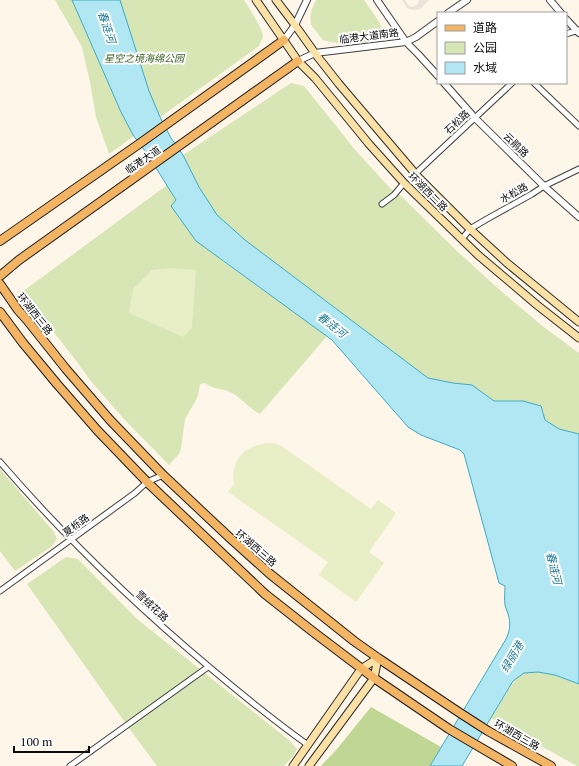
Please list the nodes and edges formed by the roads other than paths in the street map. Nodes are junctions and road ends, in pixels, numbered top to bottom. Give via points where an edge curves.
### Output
1 (256, 0) edge
2 (276, 0) edge
3 (307, 0) edge
4 (377, 0) edge
5 (467, 0) edge
6 (550, 0) edge
7 (449, 12) edge
8 (560, 12) edge
9 (567, 20) edge
10 (437, 22) edge
11 (295, 25) junction
12 (578, 31) edge
13 (567, 34) edge
14 (284, 40) junction
15 (406, 42) junction
16 (315, 53) junction
17 (298, 61) junction
18 (437, 75) edge
19 (445, 84) edge
20 (511, 84) edge
21 (535, 84) edge
22 (475, 118) junction
23 (579, 126) edge
24 (579, 169) edge
25 (415, 174) junction
26 (404, 183) junction
27 (544, 186) junction
28 (382, 204) dead end
29 (579, 217) edge
30 (470, 229) junction
31 (462, 239) junction
32 (0, 241) edge
33 (0, 276) edge
34 (0, 284) edge
35 (0, 312) edge
36 (579, 322) edge
37 (579, 338) edge
38 (0, 462) edge
39 (162, 475) junction
40 (147, 482) junction
41 (70, 540) junction
42 (0, 592) edge
43 (378, 658) junction
44 (208, 666) junction
45 (361, 669) junction
46 (374, 678) junction
47 (308, 745) junction
48 (70, 766) edge
49 (292, 766) edge
50 (309, 766) edge
51 (512, 766) edge
52 (550, 766) edge

1 - 14 main road, 环湖西二路
2 - 11 main road, 环湖西二路
3 - 11 street
4 - 15 street
5 - 7 street
6 - 8 street
9 - 12 street
10 - 15 street, 临港大道南路
11 - 14 street
11 - 16 main road, 环湖西二路
12 - 13 street
14 - 17 main road, 环湖西二路
14 - 32 main road, 临港大道
15 - 16 street, 临港大道南路
15 - 18 street
16 - 17 street, 临港大道南路
16 - 25 main road, 环湖西二路
17 - 26 main road, 环湖西二路
17 - 33 main road, 临港大道
19 - 22 street, 云鹃路
20 - 22 street, 石松路
21 - 23 street
22 - 25 street, 石松路
22 - 27 street, 云鹃路
24 - 27 street, 水松路
25 - 30 main road, 环湖西二路
26 - 28 street
26 - 31 main road, 环湖西二路
27 - 29 street, 云鹃路
27 - 30 street, 水松路
30 - 31 street, 水松路
30 - 36 main road, 环湖西二路
31 - 37 main road, 环湖西二路 via 503,277
34 - 39 main road, 环湖西三路 via 18,310 110,420
35 - 40 main road via 57,384
38 - 41 street, 雪绒花路
39 - 40 street, 夏栎路
39 - 43 main road, 环湖西三路 via 270,574
40 - 41 street, 夏栎路
40 - 45 main road via 265,594
41 - 42 street, 夏栎路
41 - 44 street, 雪绒花路 via 145,612
43 - 45 main road
43 - 46 main road
43 - 52 main road, 环湖西三路 via 460,713
44 - 47 street, 雪绒花路
44 - 48 street
45 - 46 main road
45 - 47 main road
46 - 50 main road
46 - 51 main road via 450,729
47 - 49 main road

